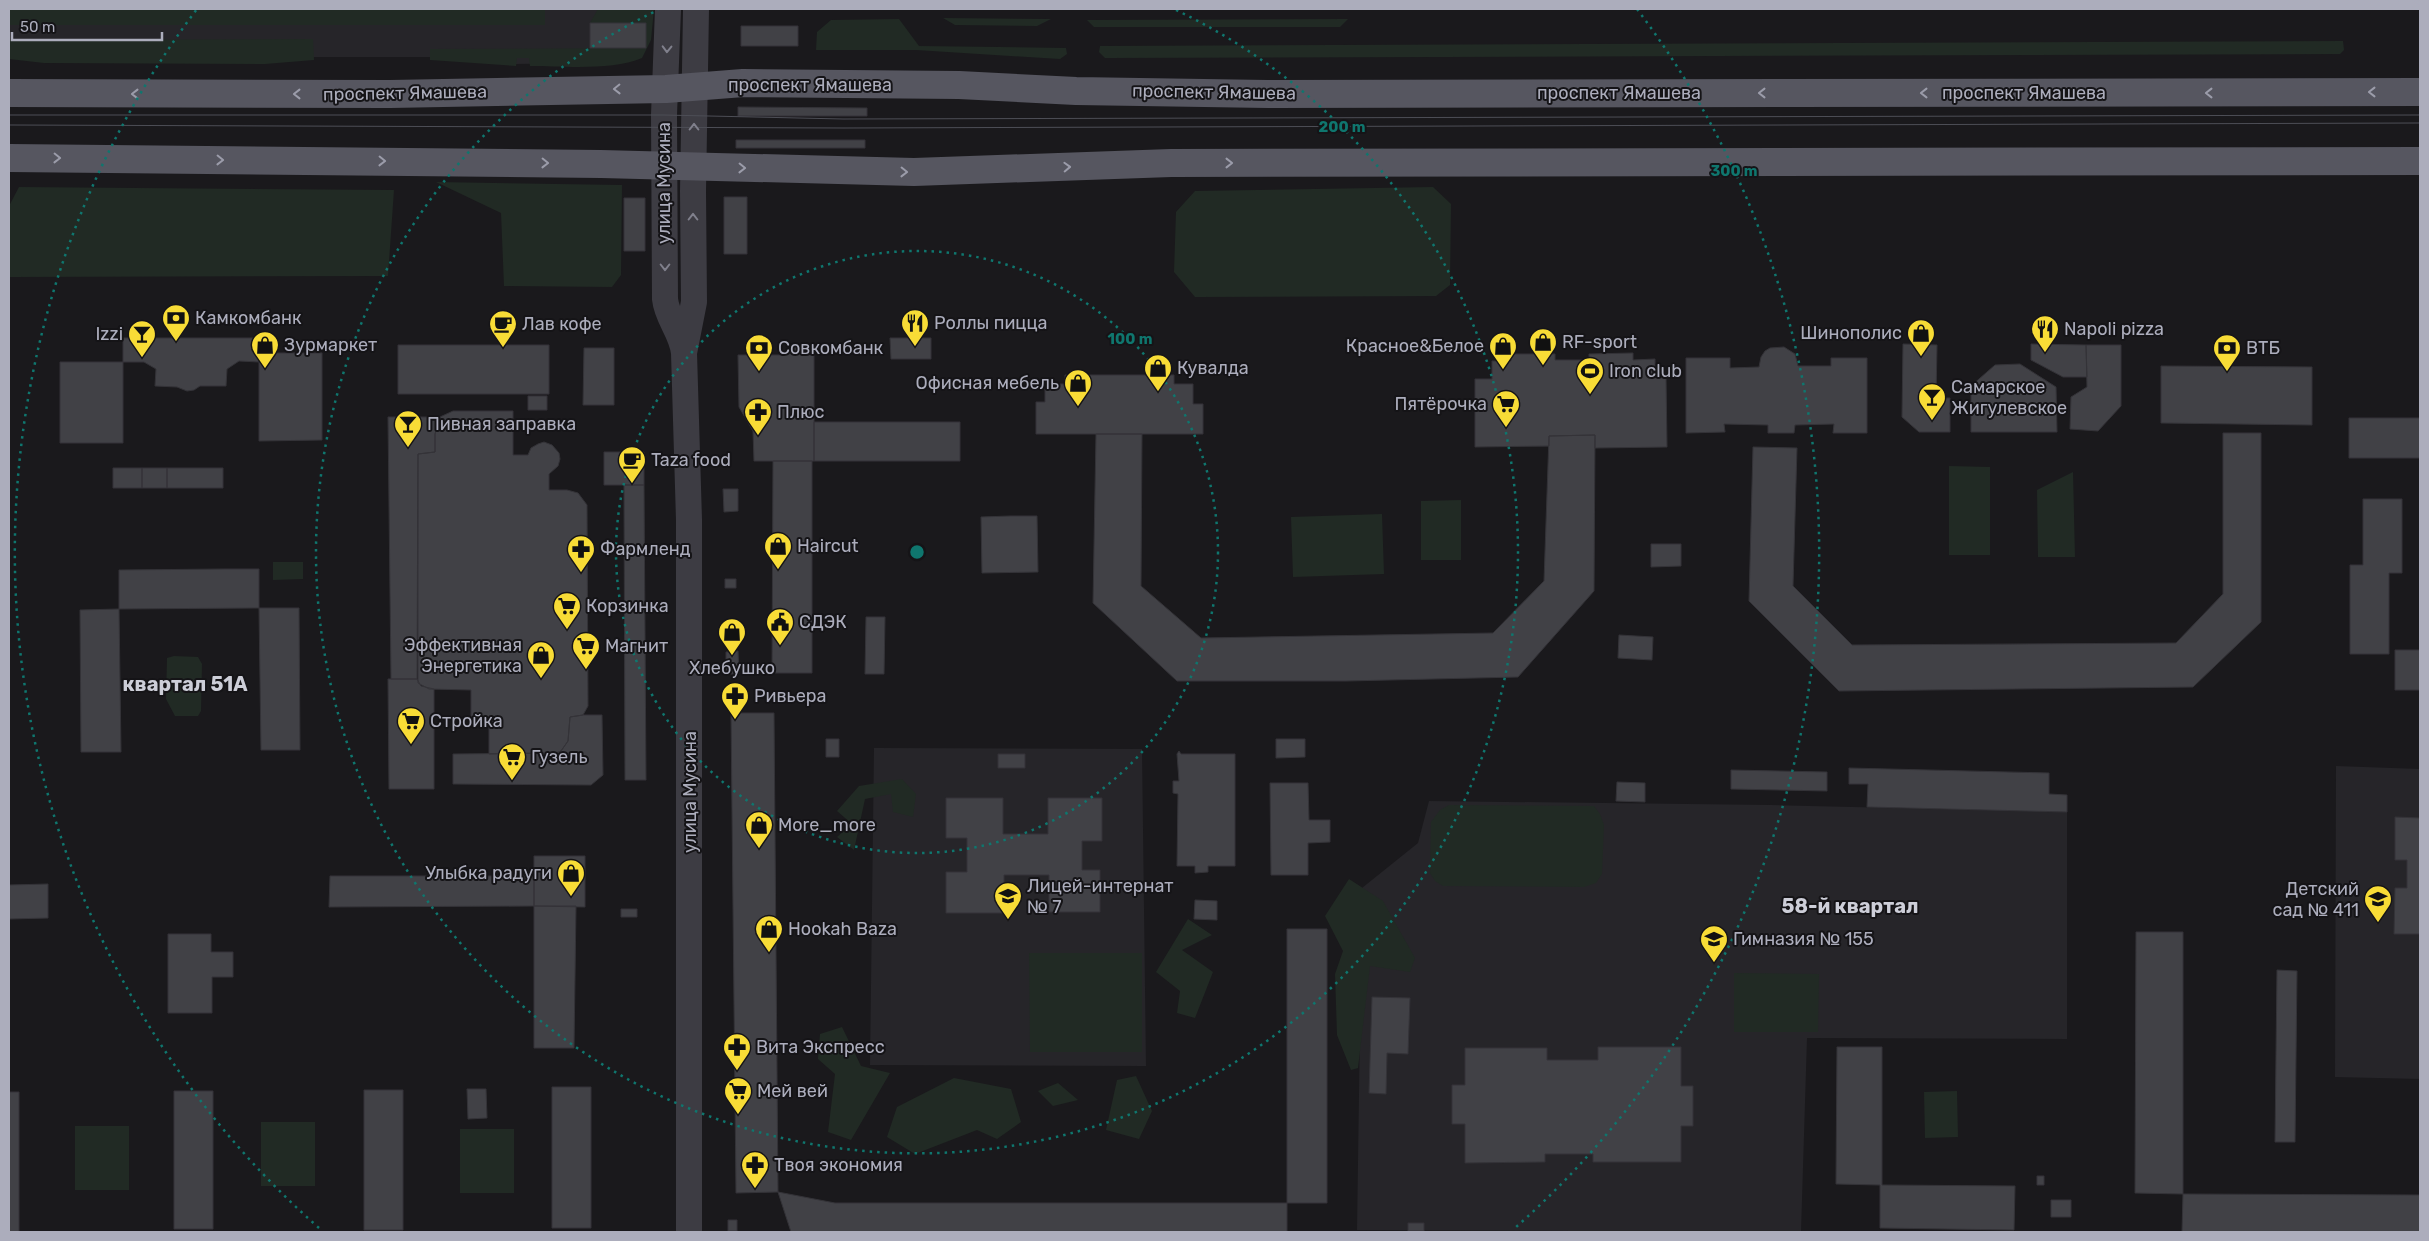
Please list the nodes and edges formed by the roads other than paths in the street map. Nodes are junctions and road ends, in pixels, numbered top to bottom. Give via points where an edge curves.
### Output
1 (668, 9) edge
2 (696, 9) edge
3 (695, 87) junction
4 (666, 88) junction
5 (2420, 92) edge
6 (9, 94) edge
7 (9, 158) edge
8 (2420, 161) edge
9 (664, 166) junction
10 (693, 166) junction
11 (684, 353) junction
12 (689, 1232) edge

1 -> 4 street, улица Мусина
2 - 3 street, улица Мусина
3 - 4 main road, проспект Ямашева
5 -> 3 main road, проспект Ямашева via 1268,94 949,85 743,84
10 -> 3 street, улица Мусина
4 -> 6 main road, проспект Ямашева via 390,94
4 - 9 street, улица Мусина
7 -> 9 main road
10 -> 8 main road via 914,172 1171,163
9 - 10 main road
9 -> 11 street, улица Мусина via 665,307 680,335
11 -> 10 street, улица Мусина via 694,302
11 - 12 street, улица Мусина via 690,540

